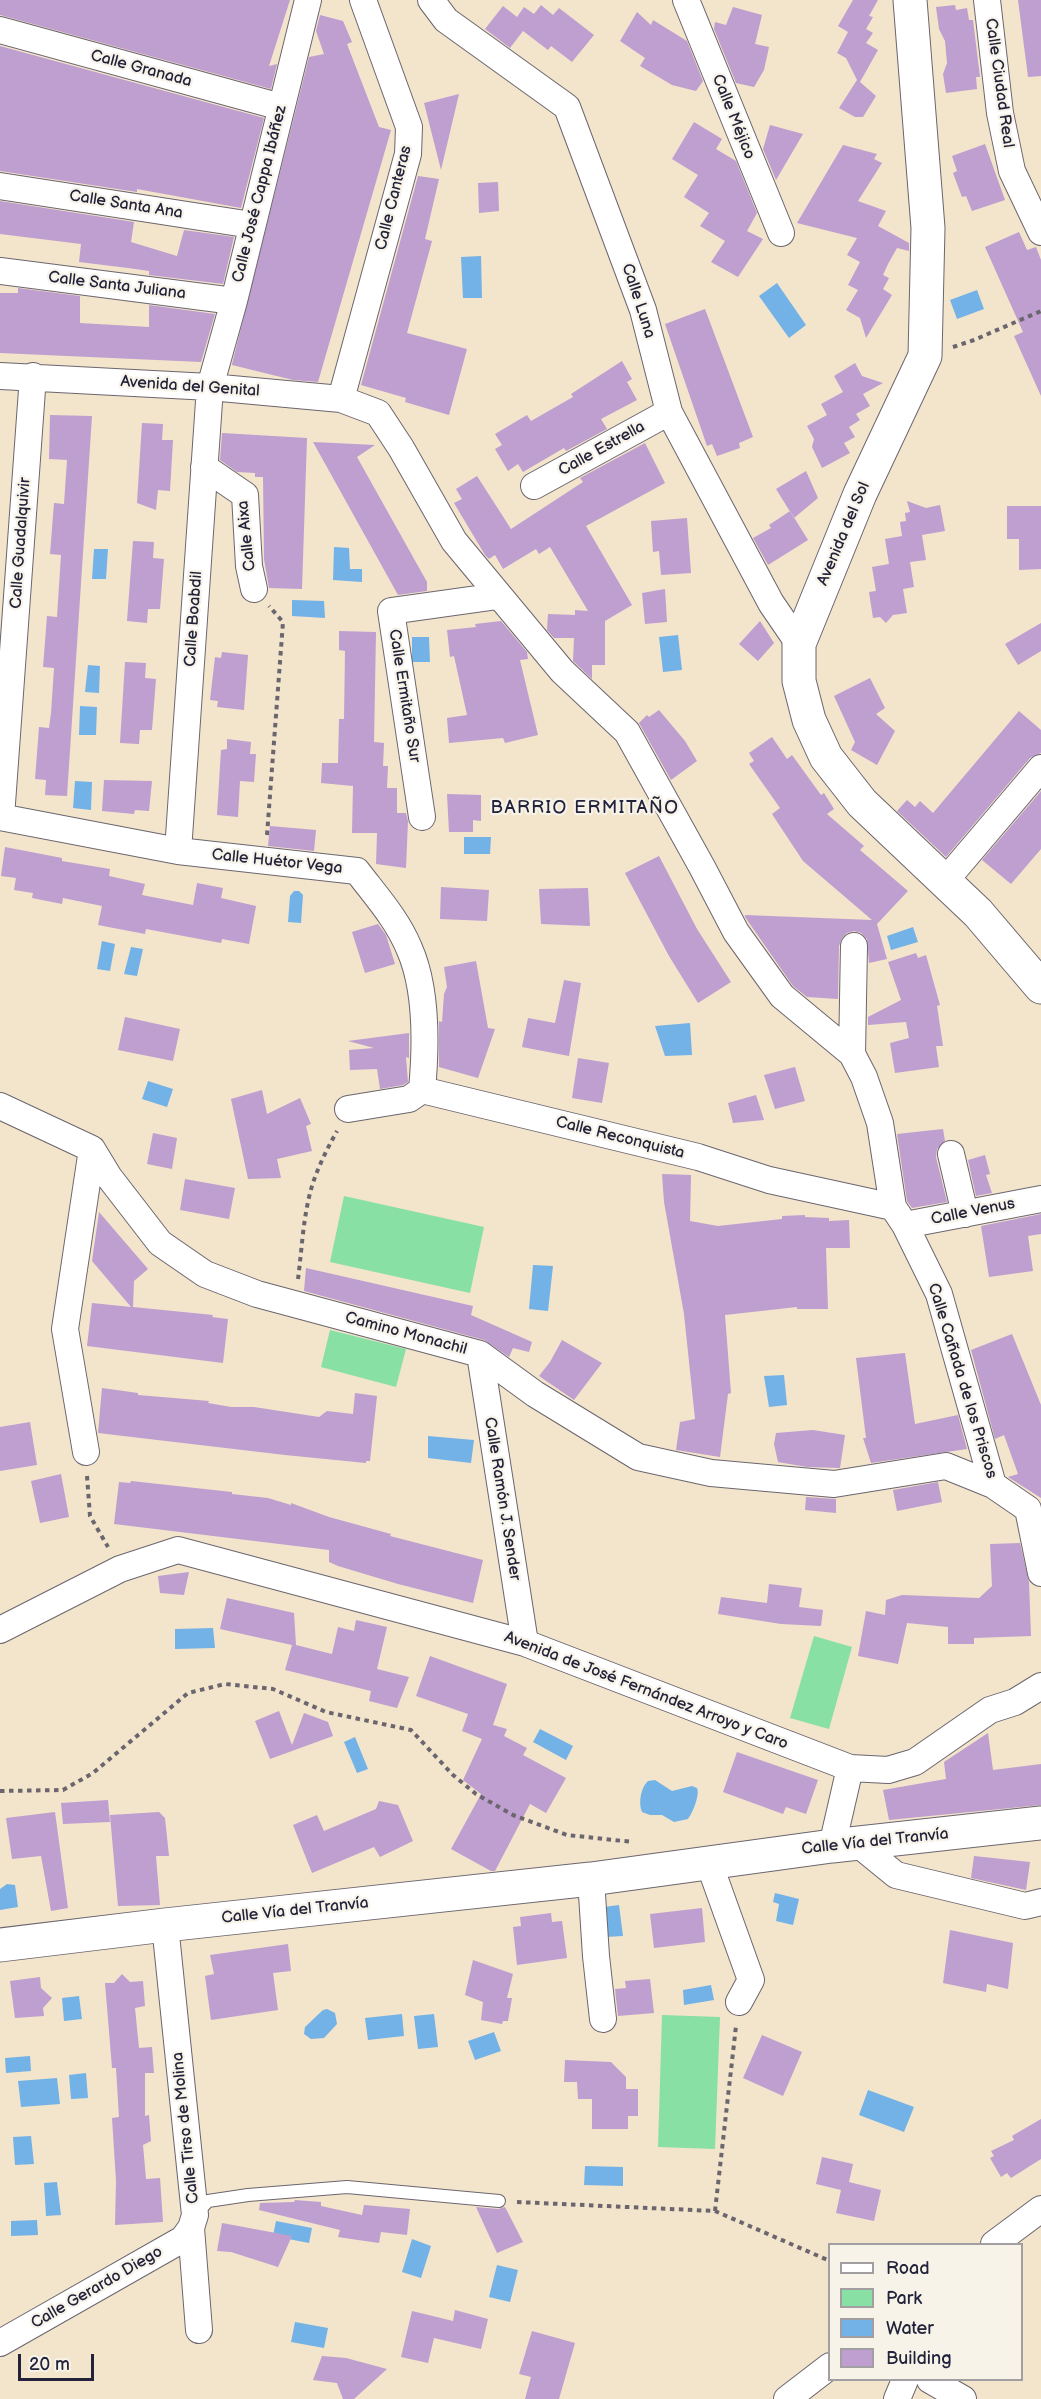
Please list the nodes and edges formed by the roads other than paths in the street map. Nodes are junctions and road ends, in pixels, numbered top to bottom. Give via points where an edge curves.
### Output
1 (308, 0) edge
2 (363, 0) edge
3 (431, 0) edge
4 (686, 0) edge
5 (910, 0) edge
6 (987, 0) edge
7 (0, 30) edge
8 (281, 107) junction
9 (0, 186) edge
10 (252, 225) junction
11 (1041, 232) edge
12 (781, 233) dead end
13 (0, 272) edge
14 (234, 301) junction
15 (0, 376) edge
16 (33, 376) junction
17 (210, 387) junction
18 (341, 399) junction
19 (669, 412) junction
20 (378, 413) joint
21 (204, 467) junction
22 (534, 486) dead end
23 (254, 589) road end
24 (498, 596) junction
25 (799, 644) junction
26 (1041, 768) edge
27 (1, 817) edge
28 (422, 817) dead end
29 (178, 851) junction
30 (945, 880) junction
31 (854, 946) dead end
32 (1041, 987) edge
33 (852, 1054) junction
34 (422, 1090) junction
35 (0, 1106) edge
36 (348, 1109) road end
37 (92, 1149) junction
38 (951, 1154) dead end
39 (1041, 1199) edge
40 (965, 1214) junction
41 (899, 1216) junction
42 (480, 1354) junction
43 (86, 1452) road end
44 (993, 1485) junction
45 (1035, 1508) edge
46 (1041, 1573) edge
47 (0, 1630) edge
48 (525, 1643) junction
49 (1041, 1686) edge
50 (850, 1768) junction
51 (1041, 1823) edge
52 (845, 1845) junction
53 (709, 1863) junction
54 (591, 1879) junction
55 (1041, 1902) edge
56 (165, 1925) junction
57 (0, 1946) edge
58 (739, 2002) road end
59 (603, 2019) dead end
60 (499, 2201) road end
61 (1041, 2209) edge
62 (193, 2222) junction
63 (995, 2243) edge
64 (199, 2330) dead end
65 (0, 2343) edge
66 (828, 2368) edge
67 (904, 2381) edge
68 (933, 2381) edge
69 (787, 2399) edge
70 (897, 2399) edge
71 (963, 2399) edge

1 - 8 street, Calle José Cappa Ibáñez
2 - 18 street, Calle Canteras via 409,127 408,154
3 - 19 street, Calle Luna via 446,20 567,107 643,310
4 - 12 street, Calle Méjico
5 - 25 street, Avenida del Sol via 928,228 925,356 860,494
6 - 11 street, Calle Ciudad Real via 1000,113 1012,171
7 - 8 street, Calle Granada
8 - 10 street, Calle José Cappa Ibáñez
9 - 10 street, Calle Santa Ana
10 - 14 street, Calle José Cappa Ibáñez
13 - 14 street, Calle Santa Juliana
14 - 17 street, Calle José Cappa Ibáñez
15 - 16 street, Avenida del Genital
16 - 17 street, Avenida del Genital
16 - 27 street, Calle Guadalquivir
17 - 18 street, Avenida del Genital
17 - 21 street, Calle Boabdil
18 - 20 street, Avenida del Genital
19 - 22 street, Calle Estrella
19 - 25 street, Calle Luna via 771,603
20 - 24 street, Calle Cañada de los Priscos via 454,541
21 - 23 street, Calle Aixa via 245,495
21 - 29 street, Calle Boabdil
24 - 28 street, Calle Ermitaño Sur via 391,611
24 - 33 street, Calle Cañada de los Priscos via 562,671 627,732 735,932 782,996
25 - 30 street, Avenida del Sol via 799,681 809,720 826,757 862,803
26 - 30 street
27 - 29 street, Calle Huétor Vega
29 - 34 street, Calle Huétor Vega via 357,871 393,917 410,949 420,987 426,1050
30 - 32 street, Avenida del Sol
31 - 33 street
33 - 41 street, Calle Cañada de los Priscos via 880,1122
34 - 36 street via 409,1099
34 - 41 street, Calle Reconquista via 698,1157
35 - 37 street
37 - 42 street, Camino Monachil via 160,1243 205,1274 257,1294
37 - 43 street via 65,1329
38 - 40 street
39 - 40 street, Calle Venus
40 - 41 street, Calle Venus
41 - 44 street, Calle Cañada de los Priscos via 947,1292
42 - 44 street, Camino Monachil via 535,1394 638,1457 711,1473 834,1484 946,1466
42 - 48 street, Calle Ramón J. Sender
44 - 45 street, Calle Cañada de los Priscos
45 - 46 street, Calle Cañada de los Priscos
47 - 48 street, Avenida de José Fernández Arroyo y Caro via 120,1569 178,1550
48 - 50 street, Avenida de José Fernández Arroyo y Caro
49 - 50 street, Avenida de José Fernández Arroyo y Caro via 1015,1702 990,1710 915,1762 888,1770
50 - 52 street
51 - 52 street, Calle Vía del Tranvía
52 - 53 street, Calle Vía del Tranvía
52 - 55 street via 896,1875 1025,1906
53 - 54 street, Calle Vía del Tranvía
53 - 58 street via 751,1980
54 - 56 street, Calle Vía del Tranvía
54 - 59 street
56 - 57 street, Calle Vía del Tranvía
56 - 62 street, Calle Tirso de Molina
60 - 62 lane via 347,2187 208,2201
61 - 63 street
62 - 64 street, Calle Tirso de Molina
62 - 65 street, Calle Gerardo Diego via 183,2239
66 - 69 street
67 - 70 street
68 - 71 street

